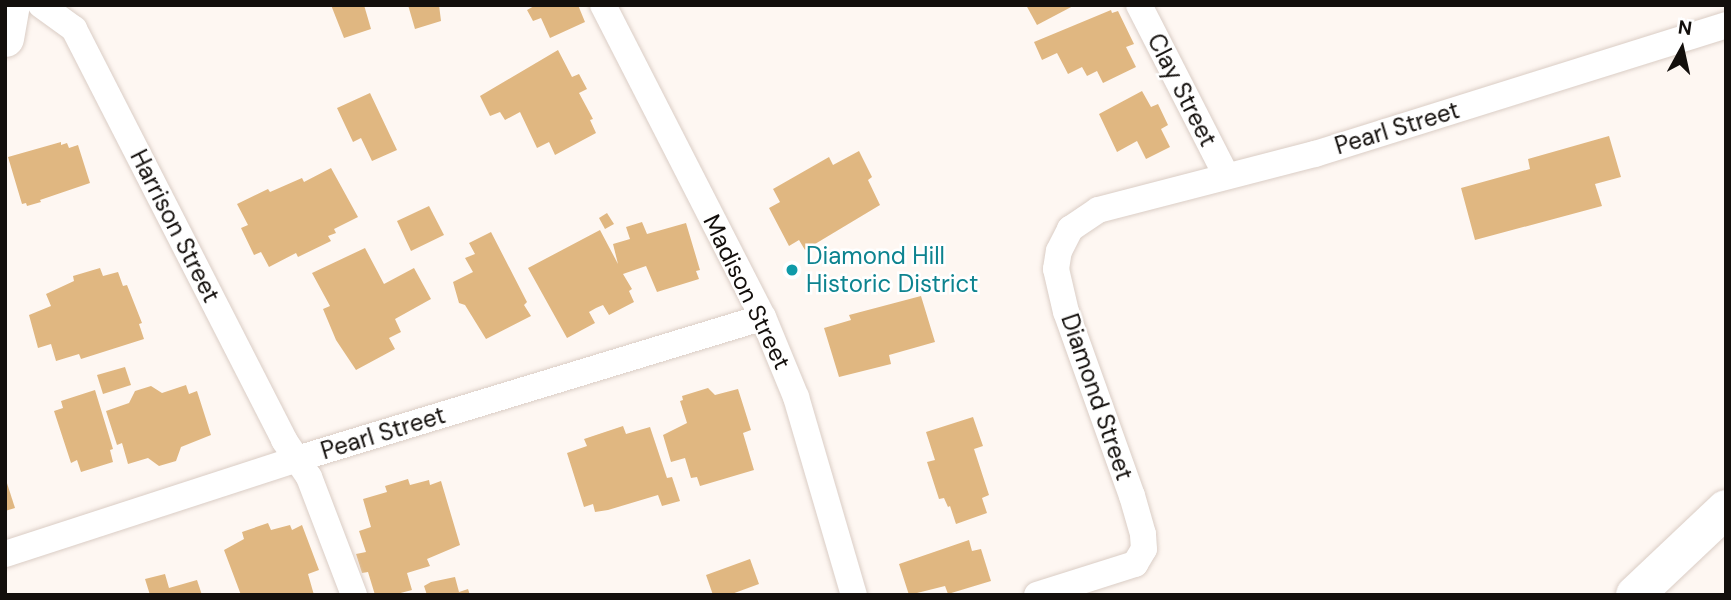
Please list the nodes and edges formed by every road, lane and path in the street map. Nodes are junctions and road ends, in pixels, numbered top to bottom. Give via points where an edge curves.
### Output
1 (11, 5) edge
2 (41, 5) edge
3 (603, 5) edge
4 (1139, 5) edge
5 (1726, 25) edge
6 (5, 38) edge
7 (1226, 175) junction
8 (1070, 229) joint
9 (763, 317) junction
10 (297, 459) junction
11 (1726, 509) edge
12 (5, 554) edge
13 (354, 595) edge
14 (853, 595) edge
15 (1037, 595) edge
16 (1635, 595) edge

1 - 6 main road
2 - 10 street, Harrison Street via 74,29
3 - 9 street, Madison Street
4 - 7 street, Clay Street
5 - 7 street, Pearl Street via 1315,153
7 - 8 street, Pearl Street via 1098,210
8 - 15 street, Diamond Street via 1056,269 1066,312 1143,534 1144,549 1135,564
9 - 10 street, Pearl Street
9 - 14 street, Madison Street via 796,397
10 - 12 street, Pearl Street
10 - 13 street, Harrison Street via 309,477
11 - 16 highway

